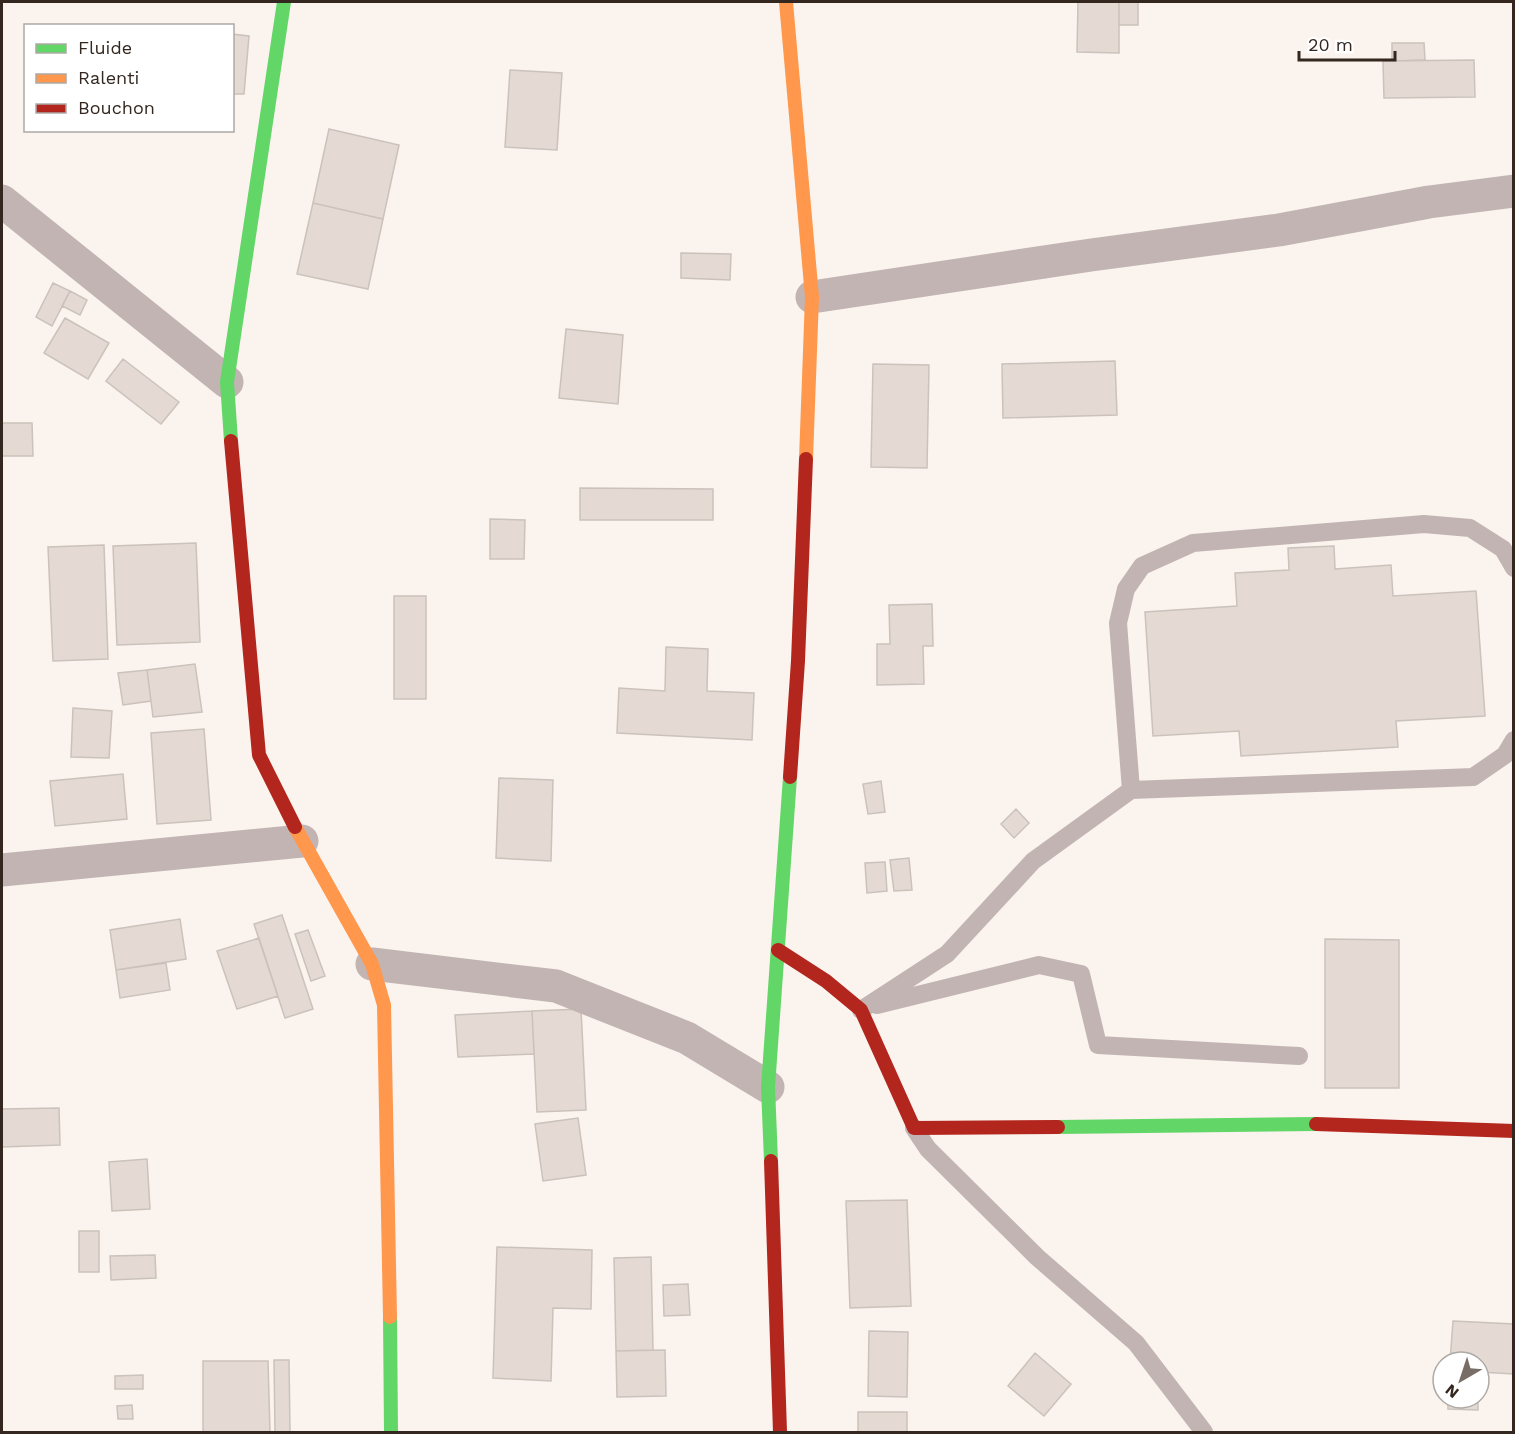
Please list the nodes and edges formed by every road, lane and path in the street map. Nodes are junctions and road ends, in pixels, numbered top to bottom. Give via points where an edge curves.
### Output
1 (284, 2) edge
2 (786, 2) edge
3 (1514, 191) edge
4 (2, 201) edge
5 (812, 297) junction
6 (227, 382) junction
7 (1514, 568) edge
8 (1514, 740) edge
9 (1131, 790) junction
10 (302, 841) junction
11 (2, 870) edge
12 (778, 950) junction
13 (372, 964) junction
14 (861, 1010) junction
15 (1299, 1056) dead end
16 (768, 1087) junction
17 (914, 1128) junction
18 (1514, 1131) edge
19 (391, 1432) edge
20 (780, 1432) edge
21 (1204, 1432) edge

1 - 6 street
2 - 5 street
3 - 5 street via 1429,202 1279,230
4 - 6 street
5 - 12 street via 798,661
6 - 10 street via 259,755
7 - 9 lane via 1503,549 1470,528 1424,524 1193,543 1142,566 1126,589 1118,623
8 - 9 lane via 1505,755 1473,777
9 - 14 lane via 1033,861 947,954
10 - 11 street
10 - 13 street
12 - 14 street
12 - 16 street
13 - 16 street via 556,986 687,1038
13 - 19 street via 384,1005 387,1075
14 - 15 lane via 1039,965 1081,974 1098,1045
14 - 17 street
16 - 20 street
17 - 18 street via 1344,1124
17 - 21 lane via 928,1149 1037,1257 1136,1342

